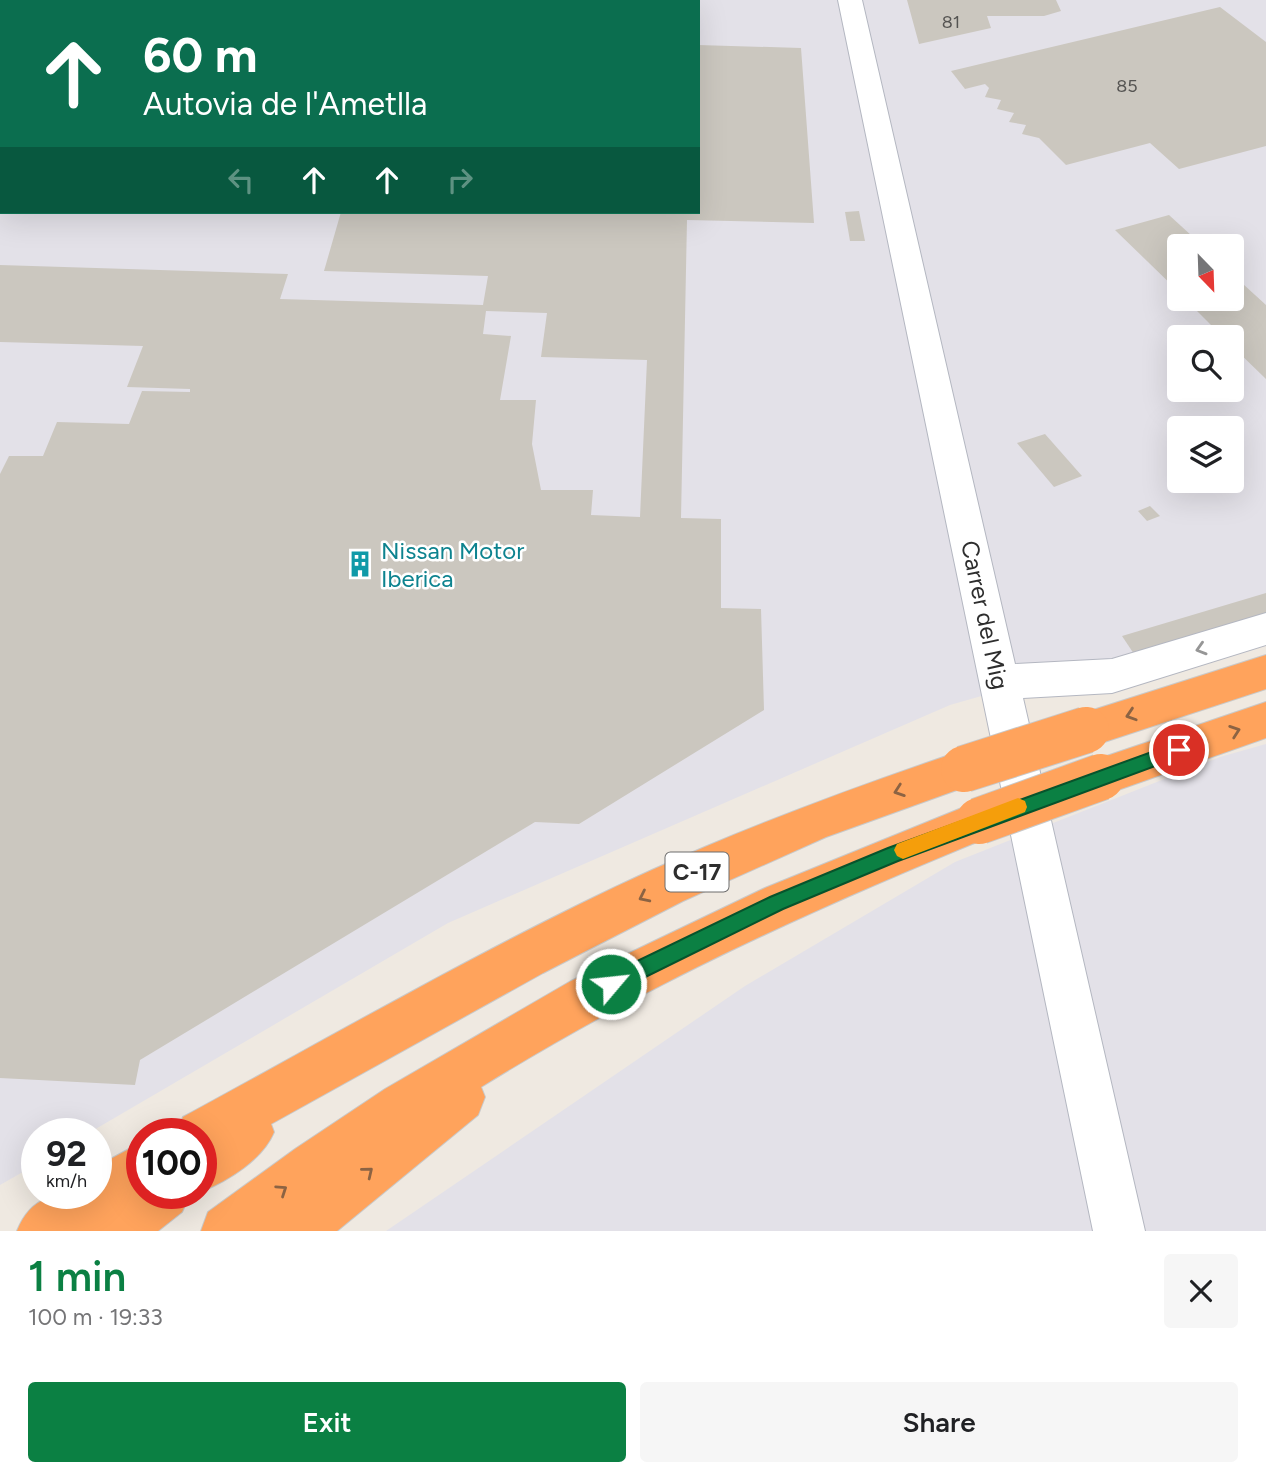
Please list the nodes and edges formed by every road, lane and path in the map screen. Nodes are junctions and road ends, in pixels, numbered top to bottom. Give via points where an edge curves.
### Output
1 (850, 0) edge
2 (1266, 629) edge
3 (1266, 672) edge
4 (999, 681) junction
5 (1266, 720) edge
6 (444, 1004) junction
7 (569, 1007) junction
8 (217, 1126) edge
9 (217, 1155) edge
10 (126, 1178) edge
11 (144, 1209) edge
12 (43, 1231) edge
13 (115, 1231) edge
14 (227, 1231) edge
15 (296, 1231) edge
16 (1119, 1231) edge

1 - 4 street, Carrer del Mig
2 -> 4 street via 1112,676
3 -> 6 highway, C-17, bridge via 816,821 598,920
4 - 16 street, Carrer del Mig
7 -> 5 highway, C-17, bridge via 776,903 979,821
6 - 8 highway
6 - 9 highway, C-17
14 -> 7 highway, C-17 via 417,1099
15 -> 7 highway
10 - 12 highway
11 - 13 highway

